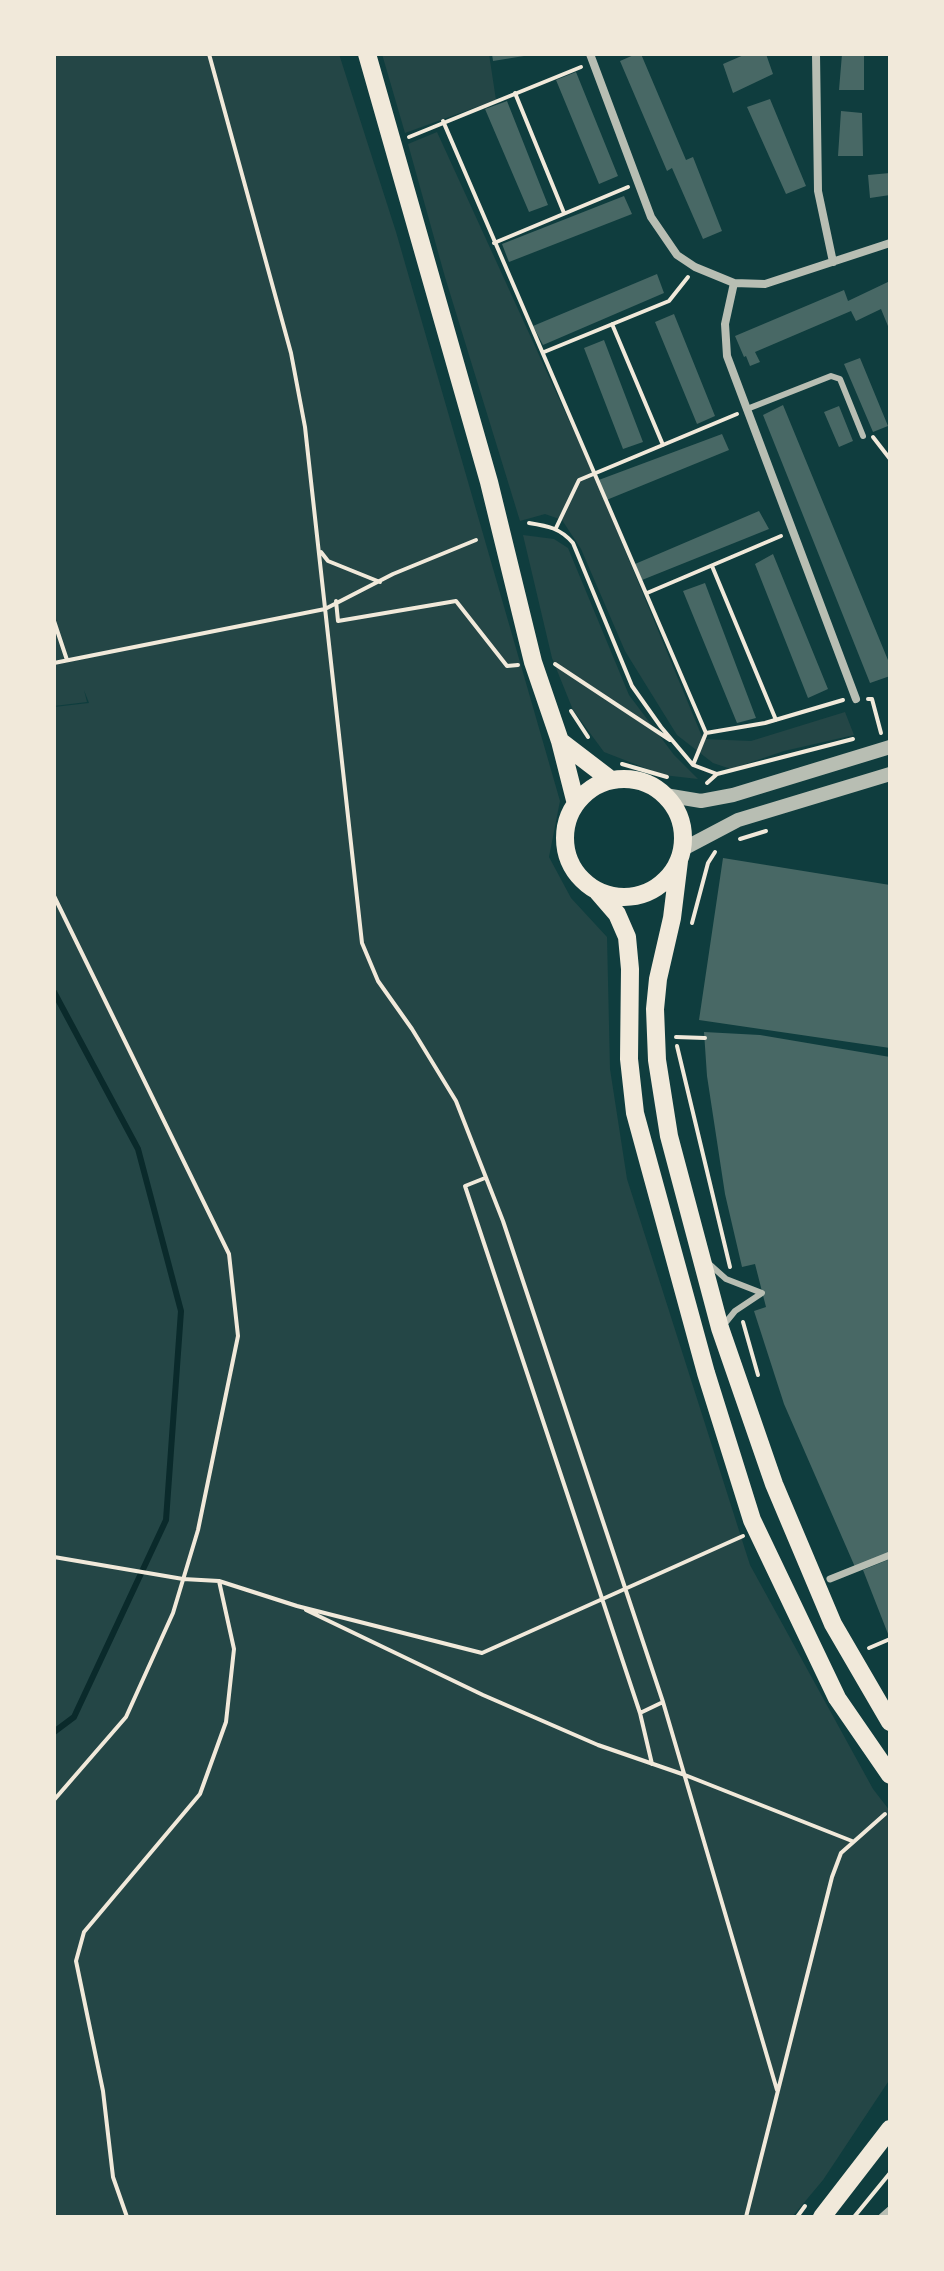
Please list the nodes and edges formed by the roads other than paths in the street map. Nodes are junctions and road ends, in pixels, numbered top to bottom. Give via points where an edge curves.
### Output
1 (367, 54) edge
2 (816, 54) edge
3 (592, 58) edge
4 (890, 243) edge
5 (833, 262) junction
6 (734, 283) junction
7 (747, 409) junction
8 (863, 436) road end
9 (856, 699) road end
10 (560, 741) junction
11 (890, 747) edge
12 (612, 770) junction
13 (890, 774) edge
14 (668, 786) junction
15 (576, 804) junction
16 (681, 855) junction
17 (598, 892) junction
18 (699, 1255) junction
19 (720, 1328) junction
20 (890, 1555) edge
21 (830, 1579) dead end
22 (890, 1722) edge
23 (890, 1775) edge
24 (890, 2129) edge
25 (890, 2209) edge
26 (822, 2217) edge
27 (881, 2217) edge

1 - 10 main road via 489,482 533,662
2 - 5 street via 818,191
3 - 6 street via 651,217 677,255
4 - 5 street
5 - 6 street via 765,284
6 - 7 street via 725,324 727,356
7 - 8 lane via 831,376 840,379
7 - 9 street
10 - 12 main road
10 - 15 main road
11 - 14 street via 701,801
12 - 14 main road
12 - 15 main road
13 - 16 street via 738,820
14 - 16 main road via 682,824
15 - 17 main road via 566,827 566,853 578,876
16 - 17 main road via 654,890 617,898
16 - 18 main road via 658,979 657,1060 669,1136
17 - 23 main road via 617,914 627,937 635,1113 706,1373 756,1530 837,1698
18 - 19 main road
18 - 19 lane via 726,1279 762,1293
19 - 22 main road via 774,1484 833,1624
20 - 21 street
24 - 26 main road
25 - 27 lane

